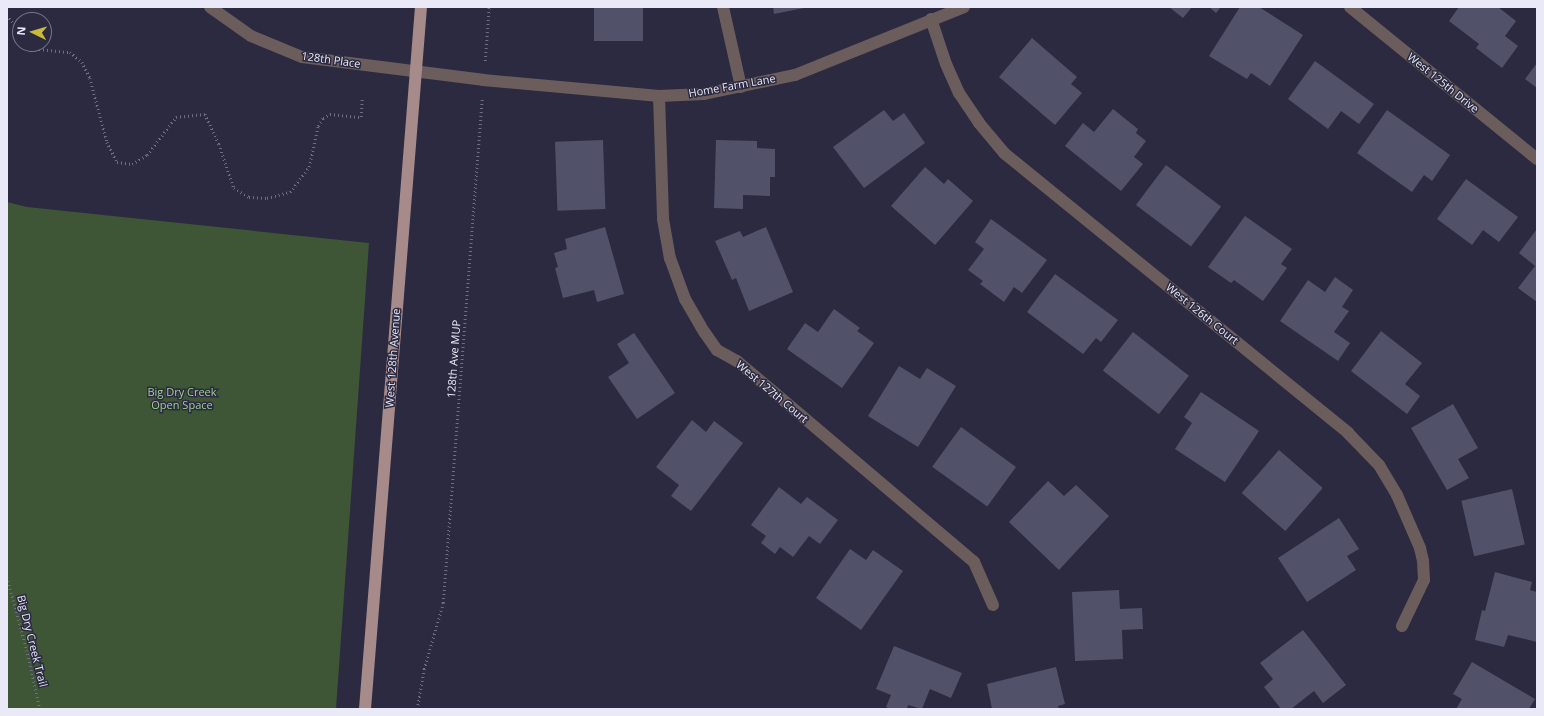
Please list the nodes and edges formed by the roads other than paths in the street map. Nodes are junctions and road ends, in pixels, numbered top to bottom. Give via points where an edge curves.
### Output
1 (210, 7) edge
2 (421, 7) edge
3 (723, 7) edge
4 (964, 7) edge
5 (1350, 7) edge
6 (931, 19) junction
7 (415, 73) junction
8 (741, 87) junction
9 (659, 96) junction
10 (1537, 159) edge
11 (993, 605) dead end
12 (1402, 626) dead end
13 (365, 709) edge

1 - 7 street, 128th Place via 251,36 302,57
2 - 7 main road, West 128th Avenue
3 - 8 street
4 - 6 street, Home Farm Lane
5 - 10 street, West 125th Drive
6 - 8 street, Home Farm Lane via 795,75
6 - 12 street, West 126th Court via 946,64 960,93 979,123 1004,153 1348,433 1379,465 1397,495 1423,561 1424,580
7 - 9 street, Home Farm Lane
7 - 13 main road, West 128th Avenue
8 - 9 street, Home Farm Lane via 704,94
9 - 11 street, West 127th Court via 663,219 670,258 685,298 705,333 717,350 737,361 974,562

